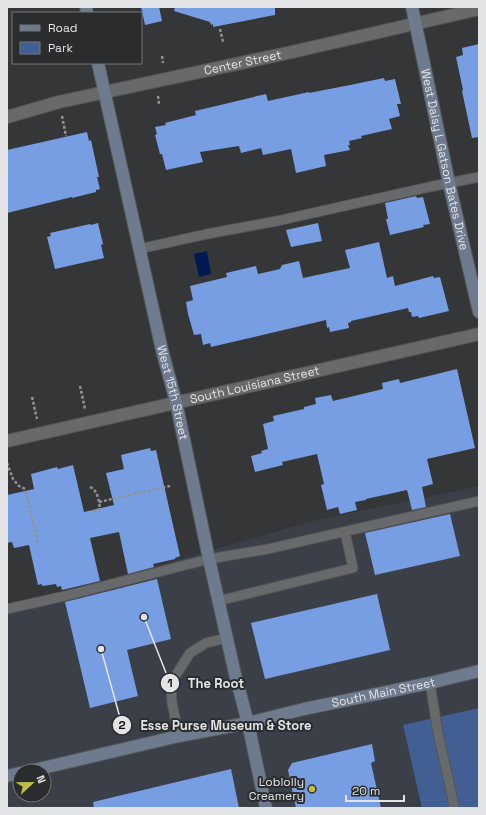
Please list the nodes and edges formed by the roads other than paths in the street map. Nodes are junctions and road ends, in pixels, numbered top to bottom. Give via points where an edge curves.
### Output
1 (412, 7) edge
2 (479, 9) edge
3 (416, 24) junction
4 (98, 64) edge
5 (104, 92) junction
6 (7, 117) edge
7 (479, 177) edge
8 (449, 183) junction
9 (139, 249) junction
10 (479, 312) edge
11 (479, 334) edge
12 (176, 402) junction
13 (7, 441) edge
14 (479, 501) edge
15 (345, 532) junction
16 (208, 559) junction
17 (218, 601) junction
18 (7, 609) edge
19 (227, 638) junction
20 (479, 671) edge
21 (430, 683) junction
22 (248, 723) junction
23 (179, 736) junction
24 (52, 766) edge
25 (266, 808) edge
26 (454, 808) edge

1 - 3 street, West Daisy L Gatson Bates Drive
2 - 3 street, Center Street
3 - 5 street, Center Street
3 - 8 street, West Daisy L Gatson Bates Drive
4 - 5 street, West 15th Street
5 - 6 street, Center Street
5 - 9 street, West 15th Street
7 - 8 lane
8 - 9 lane
8 - 10 street, West Daisy L Gatson Bates Drive
9 - 12 street, West 15th Street
11 - 12 street, South Louisiana Street
12 - 13 street, South Louisiana Street
12 - 16 street, West 15th Street
14 - 15 lane
15 - 16 lane
15 - 17 lane via 353,568
16 - 17 street, West 15th Street
16 - 18 lane
17 - 19 street, West 15th Street
19 - 22 street, West 15th Street
19 - 23 lane via 206,643 190,653 171,684
20 - 21 street, South Main Street
21 - 22 street, South Main Street
21 - 26 lane
22 - 23 street, South Main Street
22 - 25 street, West 15th Street
23 - 24 street, South Main Street

